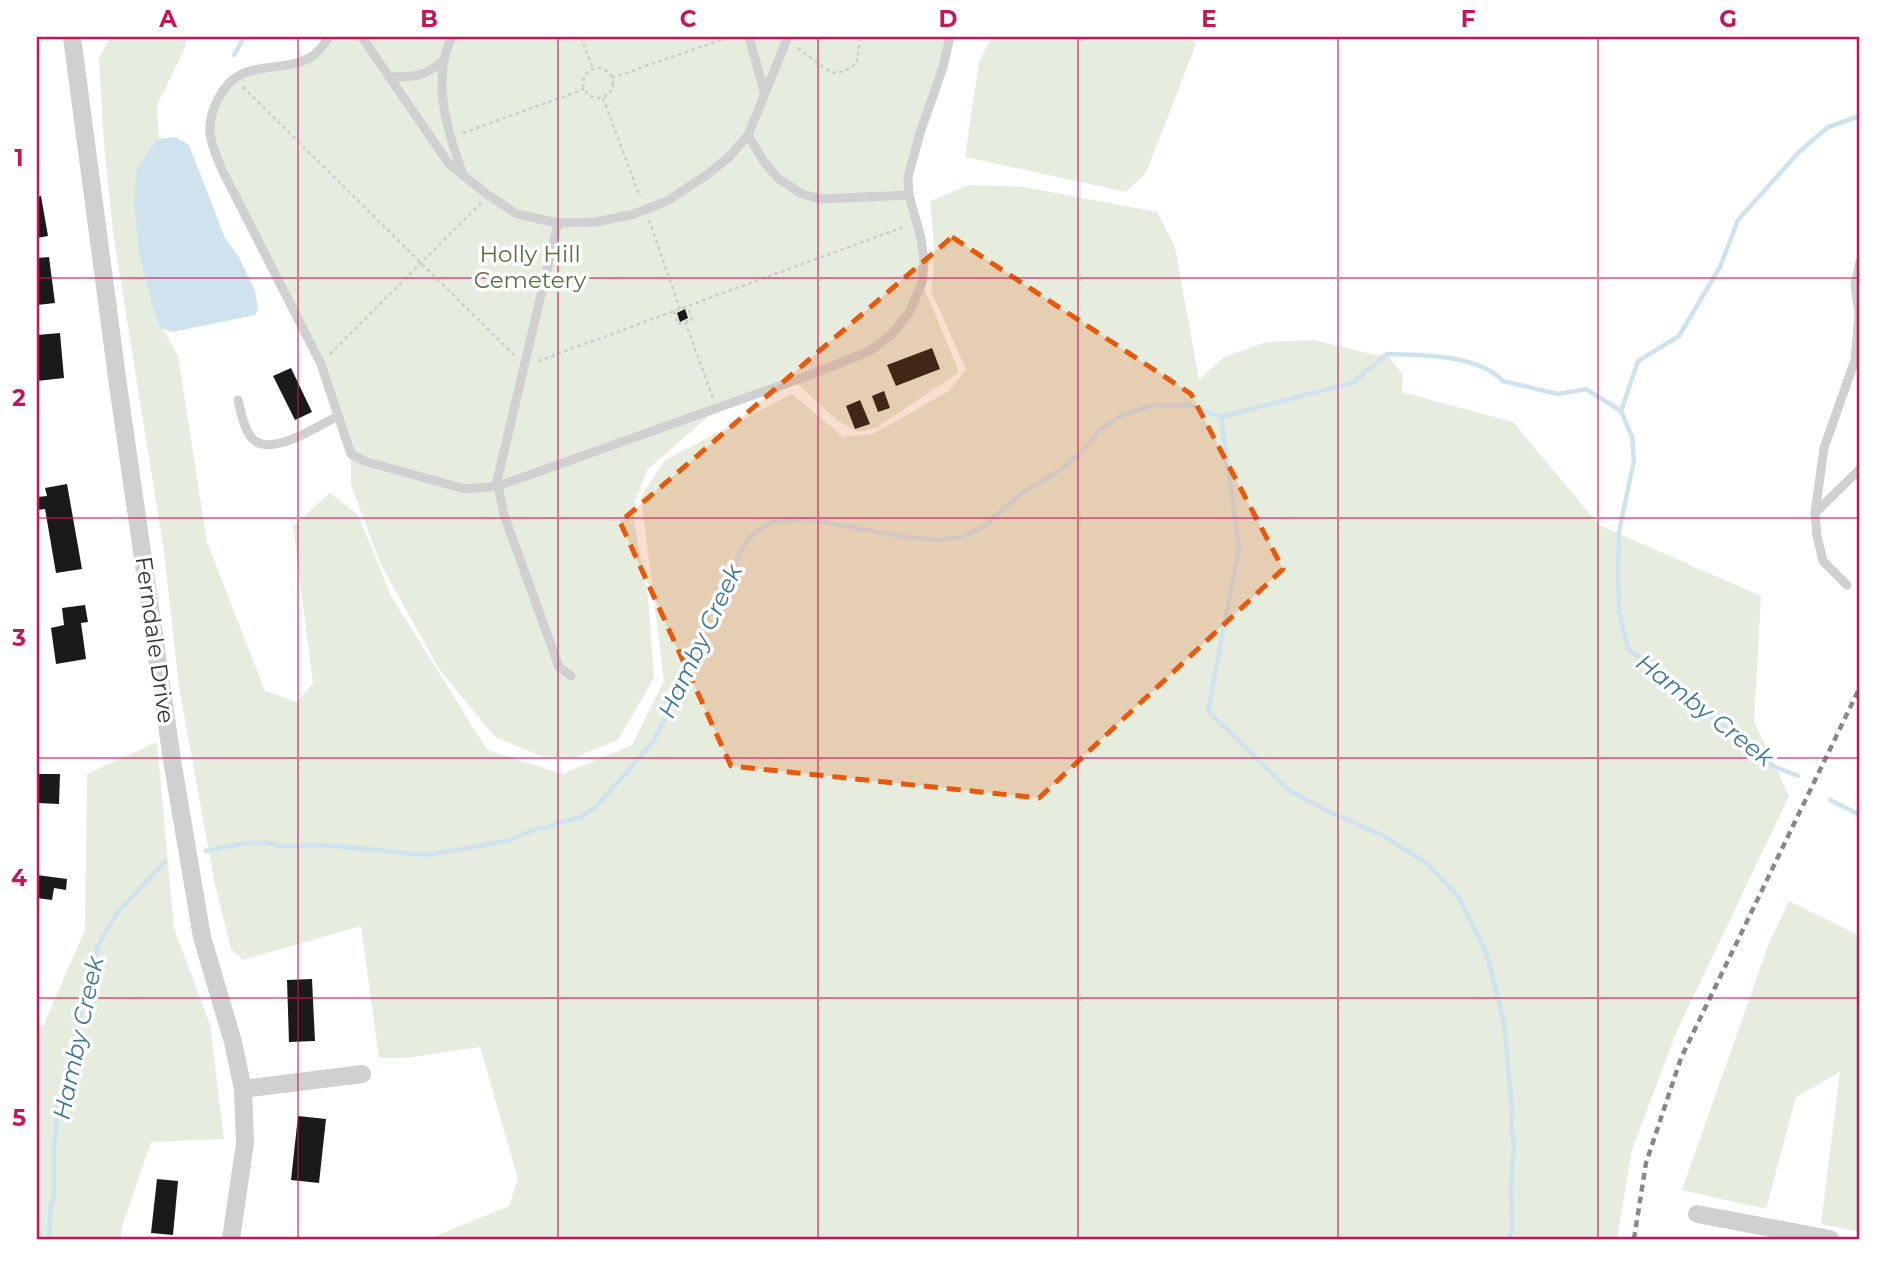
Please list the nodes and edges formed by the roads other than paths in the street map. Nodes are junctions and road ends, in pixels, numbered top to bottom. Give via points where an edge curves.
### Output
1 (72, 37) edge
2 (330, 37) edge
3 (362, 37) edge
4 (452, 37) edge
5 (749, 37) edge
6 (950, 37) edge
7 (787, 39) edge
8 (444, 60) junction
9 (390, 77) junction
10 (764, 91) junction
11 (748, 135) junction
12 (462, 174) junction
13 (909, 195) junction
14 (558, 223) junction
15 (1860, 261) edge
16 (237, 400) dead end
17 (338, 416) junction
18 (1860, 469) edge
19 (498, 486) junction
20 (1815, 513) junction
21 (1847, 585) dead end
22 (571, 676) dead end
23 (362, 1074) dead end
24 (243, 1088) junction
25 (1697, 1214) dead end
26 (231, 1239) edge
27 (1829, 1239) edge

1 - 24 street, Ferndale Drive via 180,809 202,937
2 - 17 lane via 311,57 233,78 214,106 209,138 321,363
3 - 9 lane
4 - 8 lane
5 - 10 lane
6 - 13 lane via 908,177
7 - 10 lane
8 - 9 lane via 420,76
8 - 12 lane via 443,99
9 - 12 lane via 450,164
10 - 11 lane
11 - 13 lane via 778,178 802,194 820,200
11 - 14 lane via 708,174 667,201 631,215
12 - 14 lane via 517,214
13 - 19 lane via 924,261 922,283 910,311 892,334 870,351
14 - 19 lane
15 - 20 lane via 1855,360 1824,448
16 - 17 lane via 252,439 261,444 289,440
17 - 19 lane via 351,454 364,461 465,489
18 - 20 lane
19 - 22 lane via 504,515 559,667
20 - 21 lane via 1823,561
23 - 24 street
24 - 26 street, Ferndale Drive via 245,1143
25 - 27 street

